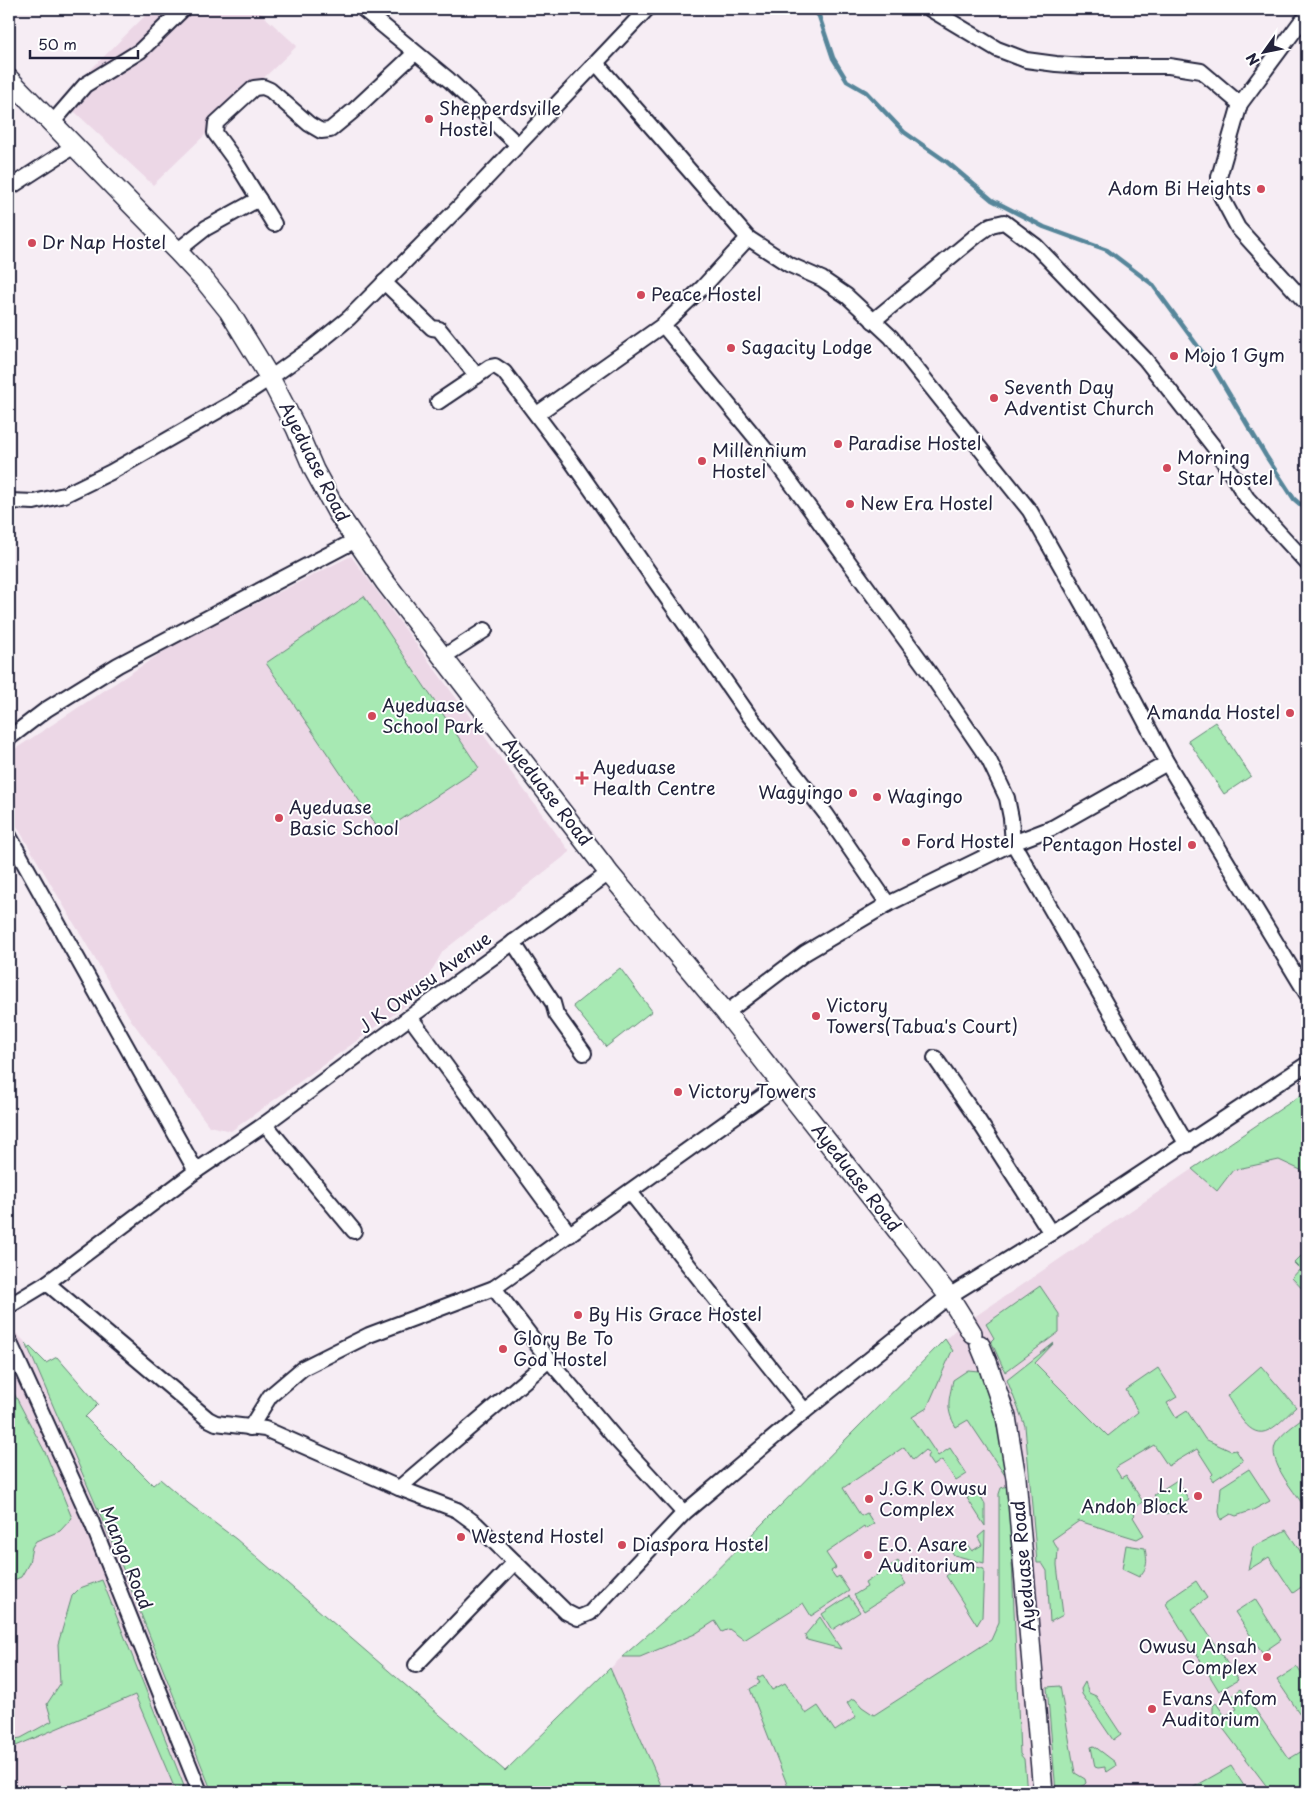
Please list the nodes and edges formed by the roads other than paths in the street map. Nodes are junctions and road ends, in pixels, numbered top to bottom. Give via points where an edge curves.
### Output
1 (183, 9) edge
2 (363, 9) edge
3 (648, 9) edge
4 (930, 9) edge
5 (1307, 17) edge
6 (415, 53) junction
7 (596, 63) junction
8 (9, 79) edge
9 (1240, 104) junction
10 (53, 122) junction
11 (518, 145) junction
12 (74, 146) junction
13 (9, 188) edge
14 (259, 199) junction
15 (274, 224) dead end
16 (748, 238) junction
17 (177, 251) junction
18 (384, 282) junction
19 (1307, 304) edge
20 (873, 321) junction
21 (663, 325) junction
22 (477, 376) junction
23 (270, 378) junction
24 (438, 402) dead end
25 (537, 414) junction
26 (9, 501) edge
27 (356, 540) junction
28 (1307, 563) edge
29 (485, 630) dead end
30 (443, 657) junction
31 (9, 738) edge
32 (1167, 764) junction
33 (9, 836) edge
34 (1013, 842) junction
35 (609, 873) junction
36 (888, 904) junction
37 (513, 942) junction
38 (1307, 994) edge
39 (726, 1013) junction
40 (410, 1017) junction
41 (584, 1053) dead end
42 (935, 1058) dead end
43 (1307, 1064) edge
44 (780, 1084) junction
45 (265, 1124) junction
46 (1187, 1145) junction
47 (196, 1171) junction
48 (630, 1192) junction
49 (354, 1231) dead end
50 (1051, 1233) junction
51 (570, 1235) junction
52 (47, 1283) junction
53 (494, 1288) junction
54 (948, 1296) junction
55 (9, 1306) edge
56 (9, 1341) edge
57 (550, 1360) junction
58 (805, 1411) junction
59 (250, 1428) junction
60 (399, 1488) junction
61 (684, 1513) junction
62 (515, 1562) junction
63 (416, 1665) dead end
64 (200, 1792) edge
65 (1043, 1792) edge

1 - 10 street via 140,51 86,85
2 - 6 street
3 - 7 street
4 - 9 street via 997,49 1026,60 1085,66 1169,66 1201,71
5 - 9 street
6 - 11 street via 449,80
6 - 14 street via 330,130 321,131 309,124 270,90 258,87 251,90 216,123 214,129
7 - 11 street
7 - 16 street
8 - 10 street, Ayeduase Road
9 - 19 street via 1219,177 1221,196 1238,228
10 - 12 street, Ayeduase Road
11 - 18 street
12 - 13 street
12 - 17 street, Ayeduase Road
14 - 15 street
14 - 17 street via 206,228
16 - 20 street via 788,264 822,279 847,296
16 - 21 street
17 - 23 street, Ayeduase Road via 229,311
18 - 22 street via 432,328 440,329
18 - 23 street via 334,330
20 - 28 street via 977,235 992,224 1004,222 1036,246 1145,359 1214,447 1247,498
20 - 32 street via 891,337 1030,511
21 - 25 street
21 - 34 street via 778,465 990,760 1007,798
22 - 24 street
22 - 25 street via 496,366
23 - 26 street via 112,472 64,495 34,502
23 - 27 street, Ayeduase Road via 314,470
25 - 36 street via 748,714 826,814
27 - 30 street, Ayeduase Road
27 - 31 street via 118,665 61,700
29 - 30 street
30 - 35 street, Ayeduase Road
32 - 34 street via 1052,828
32 - 38 street
33 - 47 street
34 - 36 street
34 - 46 street
35 - 37 street, J K Owusu Avenue
35 - 39 street, Ayeduase Road
36 - 39 street via 805,953
37 - 40 street, J K Owusu Avenue
37 - 41 street via 553,1003 556,1014
39 - 44 street, Ayeduase Road
40 - 45 street, J K Owusu Avenue
40 - 51 street
42 - 50 street
43 - 46 street
44 - 48 street
44 - 54 street, Ayeduase Road
45 - 47 street, J K Owusu Avenue
45 - 49 street
46 - 50 street
47 - 52 street, J K Owusu Avenue
48 - 51 street
48 - 58 street
50 - 54 street
51 - 53 street
52 - 55 street, J K Owusu Avenue
52 - 59 street via 208,1419
53 - 57 street
53 - 59 street via 369,1335 303,1368 270,1396
54 - 58 street
54 - 65 street, Ayeduase Road via 976,1339 1006,1417 1016,1478
56 - 64 street, Mango Road via 92,1523
57 - 60 street
57 - 61 street
58 - 61 street
59 - 60 street via 264,1429
60 - 62 street via 457,1510
61 - 62 street via 590,1613 578,1618 566,1612
62 - 63 street

